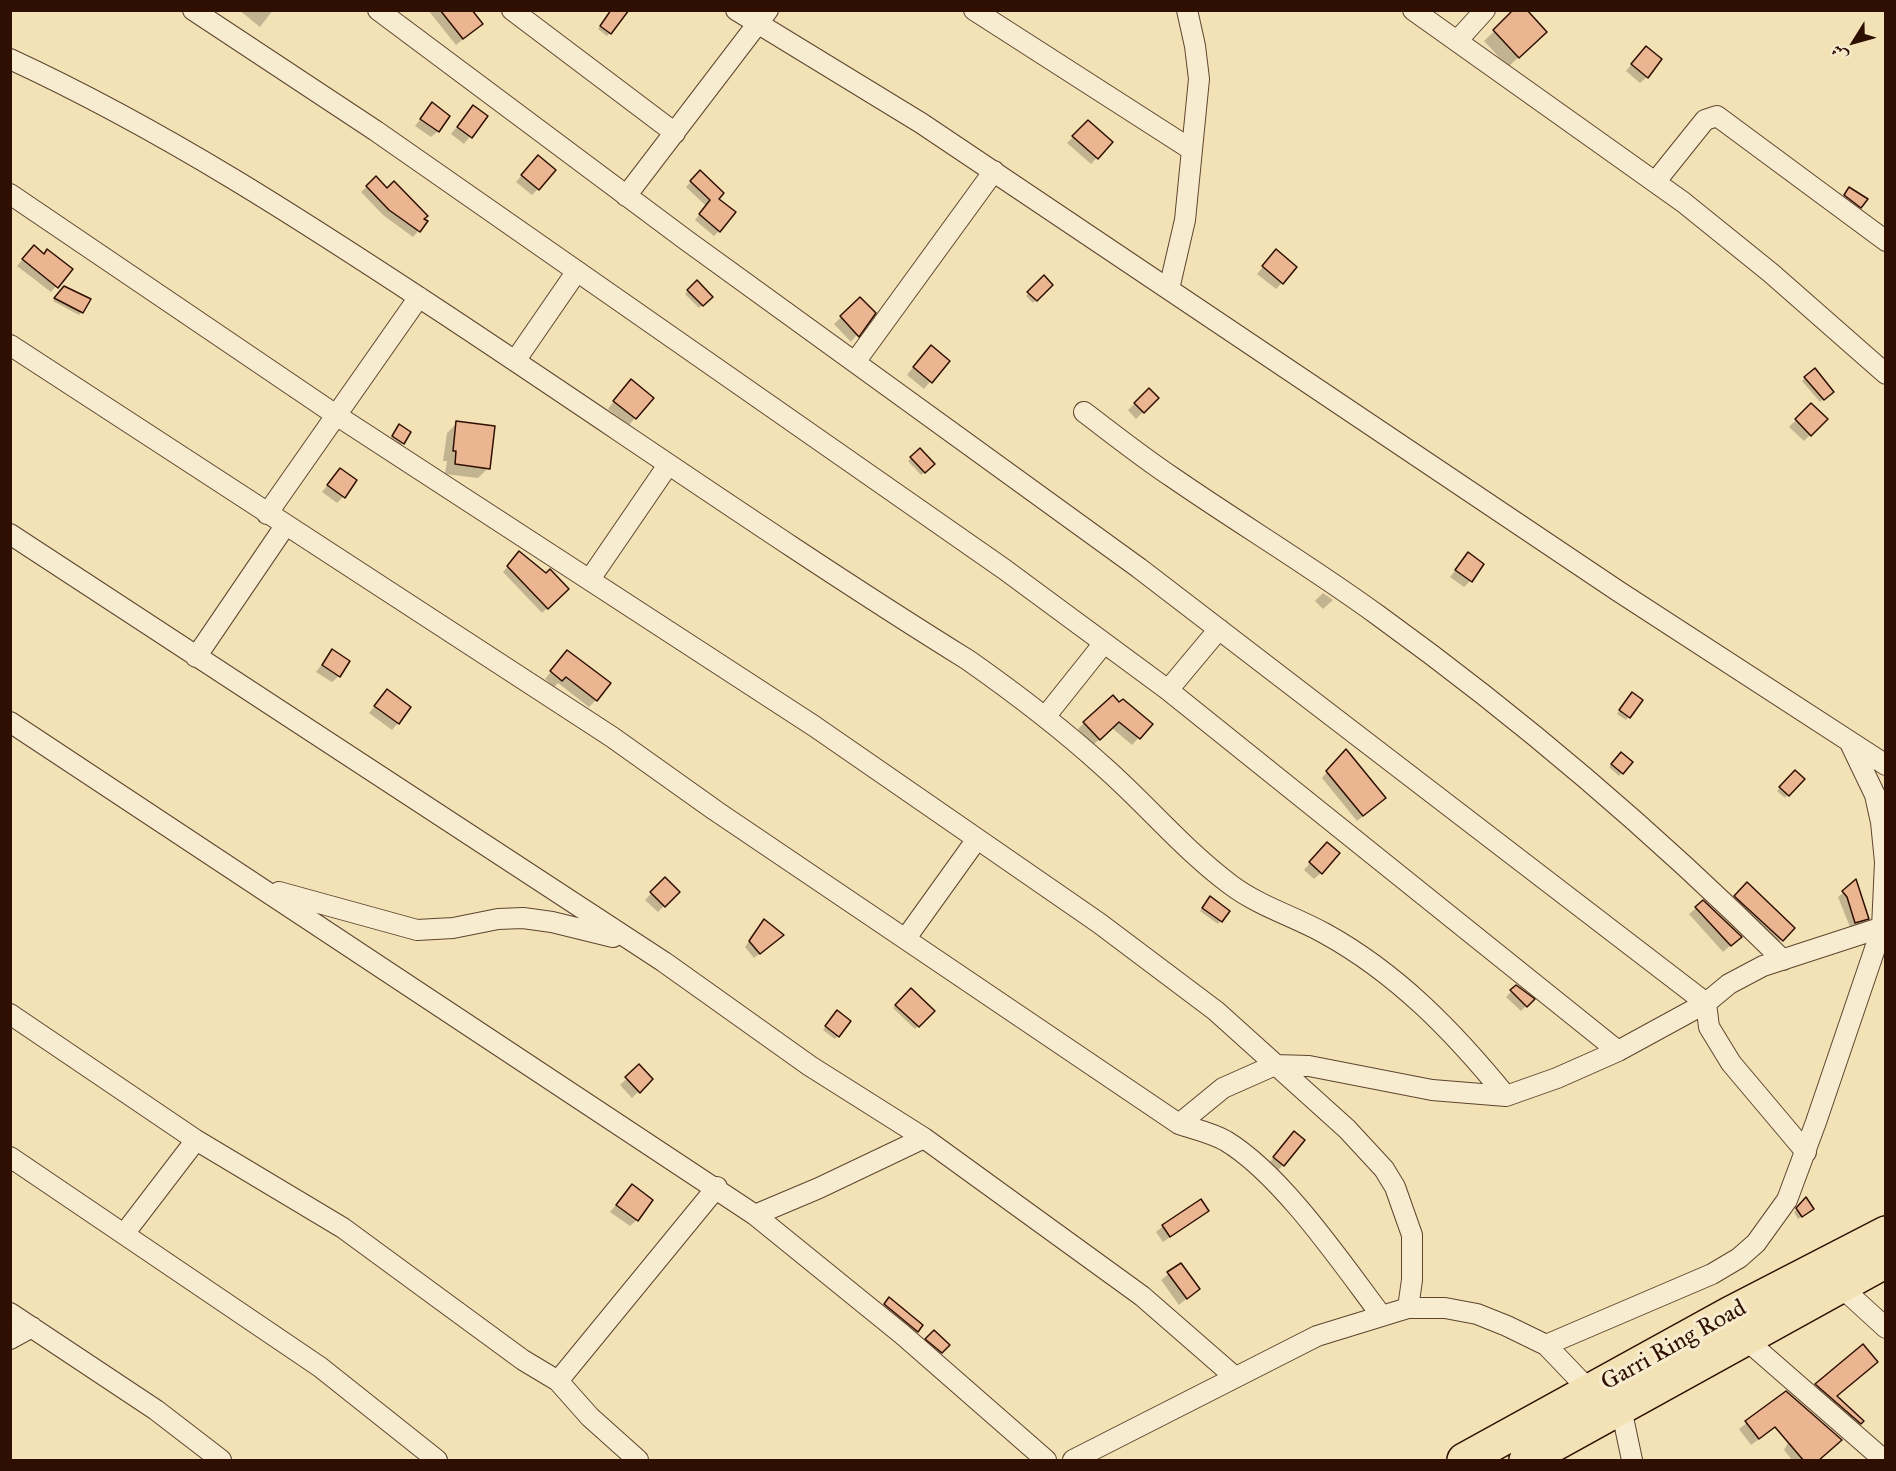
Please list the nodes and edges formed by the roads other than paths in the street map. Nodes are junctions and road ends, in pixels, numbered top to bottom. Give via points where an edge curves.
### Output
1 (193, 10) edge
2 (378, 10) edge
3 (512, 10) edge
4 (736, 10) edge
5 (974, 10) edge
6 (1187, 10) edge
7 (1413, 10) edge
8 (1485, 10) edge
9 (763, 18) edge
10 (1457, 41) junction
11 (10, 59) edge
12 (675, 133) junction
13 (1192, 150) junction
14 (994, 171) junction
15 (1656, 181) junction
16 (10, 194) edge
17 (626, 196) junction
18 (1886, 241) edge
19 (577, 271) junction
20 (1169, 289) junction
21 (419, 297) junction
22 (10, 345) edge
23 (516, 361) junction
24 (855, 363) junction
25 (1886, 374) edge
26 (1084, 412) dead end
27 (336, 415) junction
28 (668, 465) junction
29 (267, 514) junction
30 (285, 526) junction
31 (10, 534) edge
32 (590, 579) junction
33 (1219, 629) junction
34 (1104, 643) junction
35 (196, 657) junction
36 (1168, 690) junction
37 (1045, 717) junction
38 (10, 722) edge
39 (1850, 743) junction
40 (1886, 765) edge
41 (977, 839) junction
42 (260, 887) junction
43 (1884, 927) edge
44 (906, 938) junction
45 (630, 942) junction
46 (1783, 960) junction
47 (1706, 1003) junction
48 (10, 1014) edge
49 (1618, 1051) junction
50 (1275, 1065) junction
51 (1506, 1096) junction
52 (1179, 1124) junction
53 (924, 1138) junction
54 (196, 1140) junction
55 (1806, 1152) junction
56 (10, 1157) edge
57 (717, 1187) junction
58 (755, 1215) junction
59 (1886, 1233) edge
60 (124, 1234) junction
61 (1886, 1261) edge
62 (1840, 1286) junction
63 (1408, 1308) junction
64 (10, 1313) edge
65 (1381, 1315) junction
66 (32, 1327) junction
67 (1886, 1328) edge
68 (1744, 1338) junction
69 (10, 1339) edge
70 (1546, 1345) junction
71 (1234, 1377) junction
72 (558, 1381) junction
73 (1591, 1392) junction
74 (1621, 1408) junction
75 (221, 1461) edge
76 (437, 1461) edge
77 (638, 1461) edge
78 (1046, 1461) edge
79 (1073, 1461) edge
80 (1464, 1461) edge
81 (1526, 1461) edge
82 (1632, 1461) edge
83 (1884, 1461) edge

1 - 19 street
2 - 17 street
3 - 12 street
4 - 9 street
5 - 13 street
6 - 13 street via 1198,79
7 - 10 street
8 - 10 street
9 - 12 street
9 - 14 street
10 - 15 street
11 - 21 street via 175,142
12 - 17 street
13 - 20 street via 1185,220
14 - 20 street
14 - 24 street
15 - 18 street via 1705,120 1717,116
15 - 25 street via 1771,273
16 - 27 street
17 - 24 street
19 - 23 street
19 - 34 street via 856,464
20 - 39 street
21 - 23 street
21 - 27 street
22 - 29 street
23 - 28 street
24 - 33 street
26 - 46 street via 1169,476 1335,584 1441,662 1629,813
27 - 29 street
27 - 32 street
28 - 32 street
28 - 37 street via 968,660
29 - 30 street
30 - 35 street
30 - 44 street via 612,737
31 - 35 street
32 - 41 street
33 - 36 street
33 - 47 street
34 - 36 street
34 - 37 street
35 - 45 street
36 - 49 street
37 - 51 street via 1104,767 1194,856 1232,886 1272,910 1324,933 1395,980 1451,1033
38 - 42 street
39 - 40 street
39 - 43 street via 1875,795 1881,822
41 - 44 street
41 - 50 street via 1177,980
42 - 45 street via 417,930 523,918
42 - 57 street
43 - 46 street
43 - 55 street
44 - 52 street
45 - 53 street via 810,1066
46 - 47 street via 1745,975
47 - 49 street
47 - 55 street via 1709,1027 1731,1063
48 - 54 street
49 - 51 street
50 - 51 street via 1309,1066 1432,1090
50 - 52 street via 1223,1088
50 - 63 street via 1371,1153 1395,1186 1414,1252
52 - 65 street via 1225,1140 1255,1164 1323,1238
53 - 58 street
53 - 71 street via 1142,1296
54 - 60 street
54 - 72 street via 343,1228 523,1360
55 - 70 street via 1787,1200 1762,1236 1738,1258 1712,1274
56 - 60 street
57 - 58 street
57 - 72 street
58 - 78 street via 903,1335
59 - 73 highway, Garri Ring Road
60 - 76 street via 320,1367
61 - 62 highway, Garri Ring Road
62 - 67 street
62 - 68 highway, Garri Ring Road
63 - 65 street
63 - 70 street via 1445,1308 1477,1314
64 - 66 street
65 - 71 street via 1317,1336
66 - 69 street
66 - 75 street via 156,1410
68 - 74 highway, Garri Ring Road
68 - 83 street
70 - 73 street
71 - 79 street
72 - 77 street
73 - 80 highway, Garri Ring Road
74 - 81 highway, Garri Ring Road
74 - 82 street

